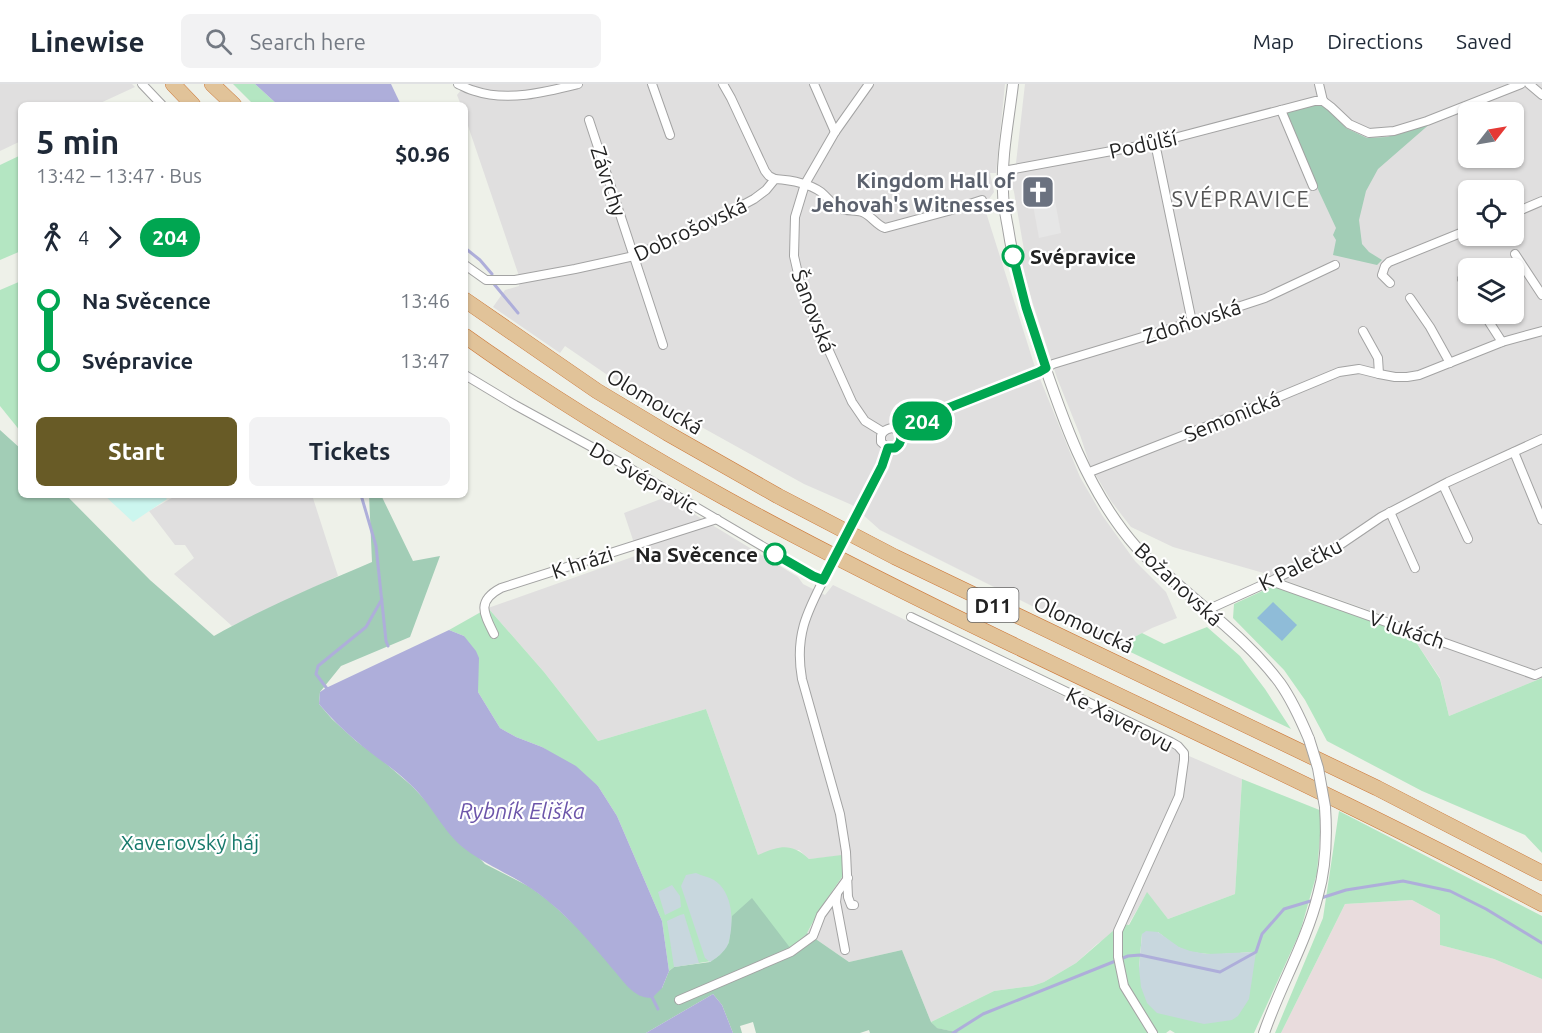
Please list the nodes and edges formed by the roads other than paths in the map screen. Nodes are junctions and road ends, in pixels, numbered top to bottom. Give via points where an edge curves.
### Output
1 (142, 84) edge
2 (173, 84) edge
3 (212, 84) edge
4 (458, 84) edge
5 (578, 84) edge
6 (652, 84) edge
7 (723, 84) edge
8 (814, 84) edge
9 (869, 84) edge
10 (1013, 84) edge
11 (1319, 84) edge
12 (1521, 84) edge
13 (1529, 84) edge
14 (558, 86) edge
15 (1542, 94) edge
16 (1323, 101) junction
17 (159, 102) edge
18 (190, 102) edge
19 (231, 102) edge
20 (1281, 110) junction
21 (589, 120) dead end
22 (835, 132) junction
23 (670, 135) dead end
24 (1155, 143) junction
25 (1003, 171) junction
26 (776, 179) junction
27 (805, 184) junction
28 (1313, 186) dead end
29 (982, 200) dead end
30 (1542, 201) edge
31 (1524, 209) edge
32 (1458, 234) edge
33 (1515, 254) dead end
34 (634, 256) junction
35 (1335, 265) dead end
36 (468, 267) edge
37 (1390, 283) dead end
38 (1542, 296) edge
39 (1410, 298) dead end
40 (468, 302) edge
41 (1192, 322) junction
42 (1490, 324) edge
43 (1363, 331) dead end
44 (1542, 332) edge
45 (468, 338) edge
46 (1502, 342) junction
47 (663, 345) dead end
48 (1450, 363) junction
49 (1046, 368) junction
50 (1379, 375) junction
51 (468, 377) edge
52 (882, 432) junction
53 (900, 433) junction
54 (1542, 439) edge
55 (888, 448) junction
56 (1514, 452) junction
57 (1087, 473) junction
58 (1443, 484) junction
59 (1390, 512) junction
60 (717, 519) junction
61 (1542, 520) edge
62 (1468, 539) dead end
63 (1415, 568) dead end
64 (823, 580) junction
65 (1271, 581) junction
66 (1207, 610) junction
67 (911, 618) dead end
68 (495, 634) dead end
69 (1542, 672) edge
70 (1542, 873) edge
71 (848, 878) junction
72 (838, 890) junction
73 (1542, 904) edge
74 (854, 905) dead end
75 (845, 950) dead end
76 (679, 1000) dead end
77 (1154, 1033) edge
78 (1264, 1033) edge

1 - 17 street
2 - 18 highway
3 - 19 highway
4 - 14 street via 497,95 531,95
5 - 14 street
6 - 23 street
7 - 26 street via 765,171
8 - 22 street
9 - 22 street, Šanovská
10 - 25 street, Božanovská
11 - 16 street
12 - 16 street via 1394,131 1369,133 1349,124
13 - 15 street
16 - 20 street, Podůlší
20 - 24 street, Podůlší
20 - 28 street
21 - 34 street, Závrchy
22 - 27 street, Šanovská
24 - 25 street, Podůlší
24 - 41 street
25 - 49 street, Božanovská via 1015,266
26 - 27 street
26 - 34 street, Dobrošovská via 754,199
27 - 29 street via 838,207 864,212 885,228
27 - 52 street, Šanovská via 795,217 794,256 802,291 855,408 865,421
30 - 31 street
32 - 37 street via 1389,262 1382,275
33 - 38 street
34 - 36 street, Dobrošovská via 515,280 486,280
34 - 47 street, Závrchy
35 - 41 street, Zdoňovská via 1264,298
39 - 48 street
40 - 70 highway, Olomoucká / D11 via 597,391 778,496 895,557 1377,788
41 - 49 street, Zdoňovská
42 - 46 street
43 - 50 street via 1378,358
44 - 46 street, Semonická
45 - 73 highway, D11 via 627,442 766,521 1368,814
46 - 48 street, Semonická
48 - 50 street, Semonická via 1407,378
49 - 53 street, Zdoňovská via 948,408
49 - 57 street, Božanovská
50 - 57 street, Semonická via 1359,369 1339,372
51 - 60 street, Do Svépravic
52 - 53 street via 892,428
52 - 55 street via 881,442
53 - 55 street via 899,445
54 - 56 street, K Palečku
55 - 64 street, bridge
56 - 58 street, K Palečku
56 - 61 street
57 - 66 street, Božanovská via 1138,550
58 - 59 street, K Palečku
58 - 62 street
59 - 63 street
59 - 65 street, K Palečku via 1328,553
60 - 64 street, Do Svépravic
60 - 68 street, K hrázi via 494,592 484,614
64 - 71 street via 803,624 800,665 840,814
65 - 66 street, K Palečku
65 - 69 street, V lukách via 1535,675
66 - 78 street, Božanovská, bridge via 1247,645 1294,705 1318,768 1325,807 1324,868 1318,898
67 - 77 street, Ke Xaverovu via 1171,742 1184,753 1179,796 1118,930 1118,961 1124,986
71 - 72 street
71 - 74 street via 849,902
72 - 75 street via 836,902
72 - 76 street via 813,936 792,952

